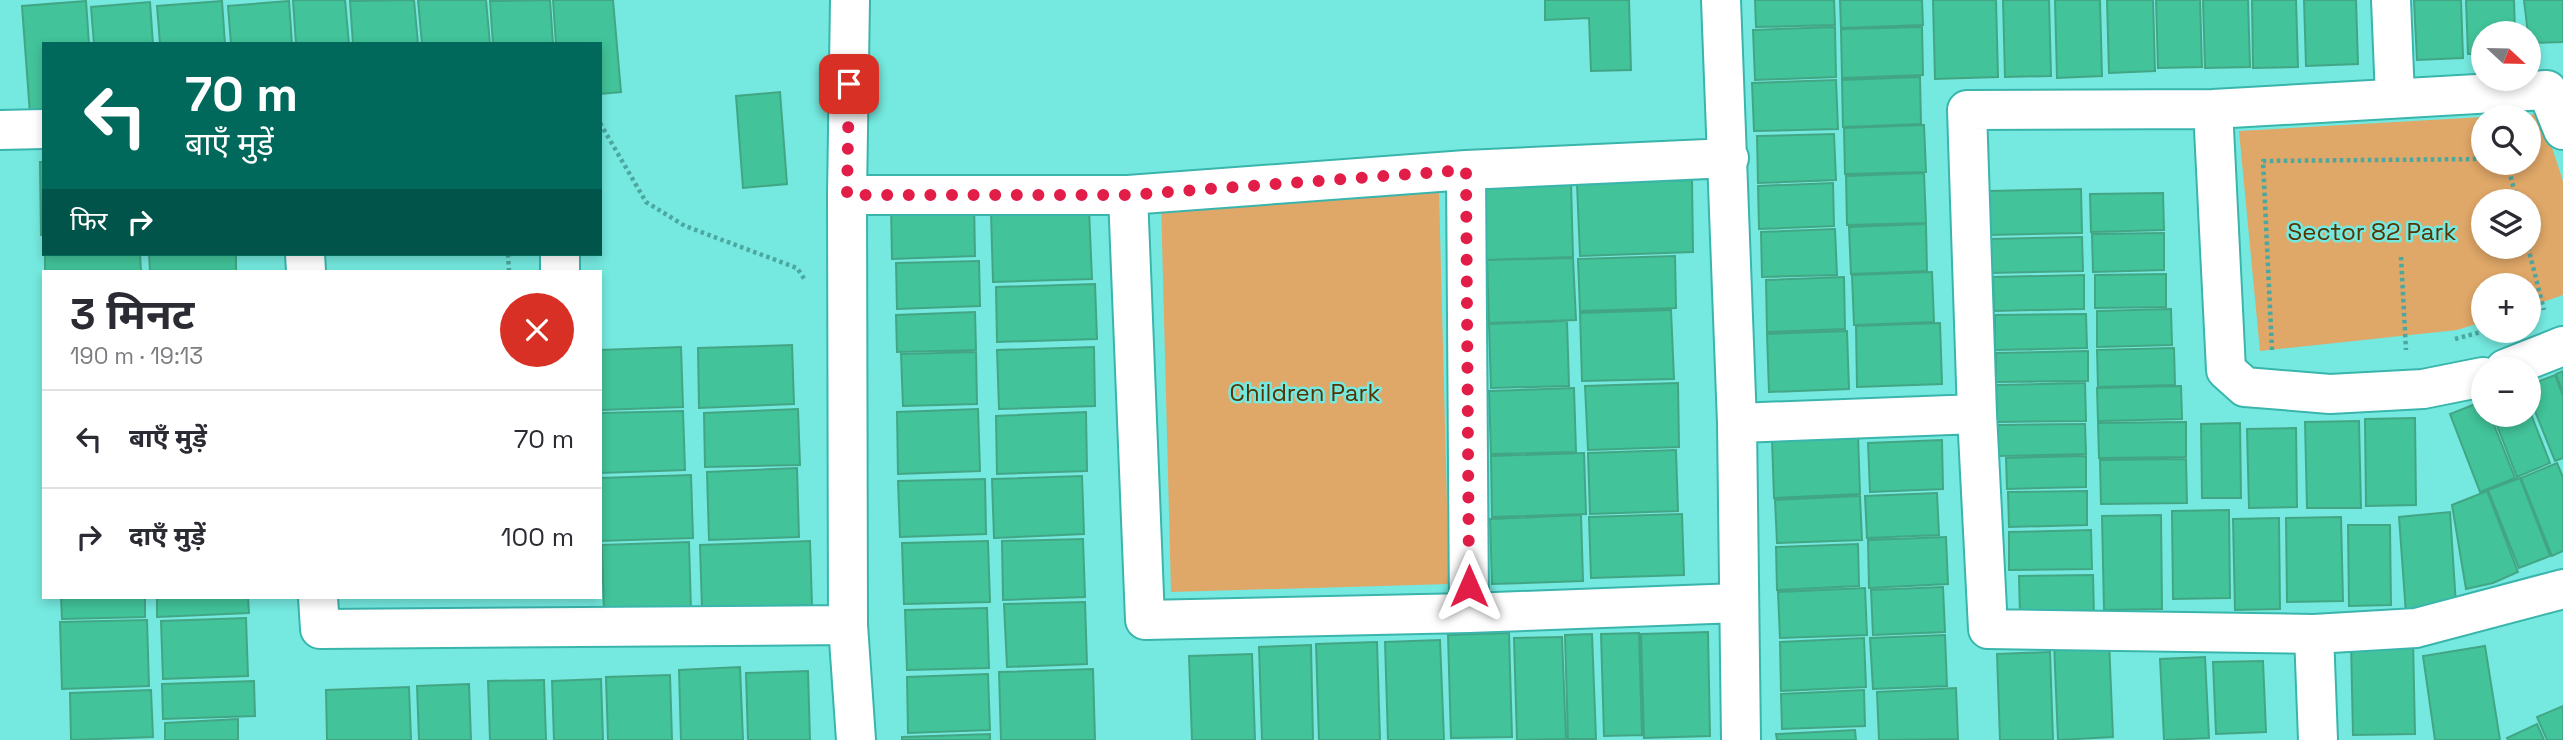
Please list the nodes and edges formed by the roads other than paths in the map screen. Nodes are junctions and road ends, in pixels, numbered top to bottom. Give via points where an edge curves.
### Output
1 (850, 0) edge
2 (1721, 0) edge
3 (2391, 0) edge
4 (2395, 97) junction
5 (2213, 109) junction
6 (42, 129) edge
7 (0, 130) edge
8 (2563, 130) edge
9 (1729, 158) junction
10 (1466, 170) junction
11 (847, 195) junction
12 (1128, 195) junction
13 (2563, 346) edge
14 (2535, 357) edge
15 (2471, 379) edge
16 (1978, 414) junction
17 (1737, 423) junction
18 (2563, 589) edge
19 (318, 599) edge
20 (1738, 603) junction
21 (573, 613) edge
22 (1469, 613) junction
23 (848, 625) junction
24 (2314, 634) junction
25 (856, 740) edge
26 (1741, 740) edge
27 (2318, 740) edge

1 - 11 street
2 - 9 street
3 - 4 street
4 - 5 street
4 - 8 street via 2547,90
5 - 15 street via 2226,370 2245,387 2330,394 2423,389
5 - 16 street via 1967,110
6 - 7 street
9 - 10 street
9 - 17 street
10 - 12 street
10 - 22 street
11 - 12 street
11 - 23 street
12 - 22 street via 1145,620
13 - 14 street
16 - 17 street
16 - 24 street via 1987,629
17 - 20 street
18 - 24 street via 2416,628
19 - 21 street via 320,629
20 - 22 street
20 - 26 street
21 - 23 street
23 - 25 street
24 - 27 street

